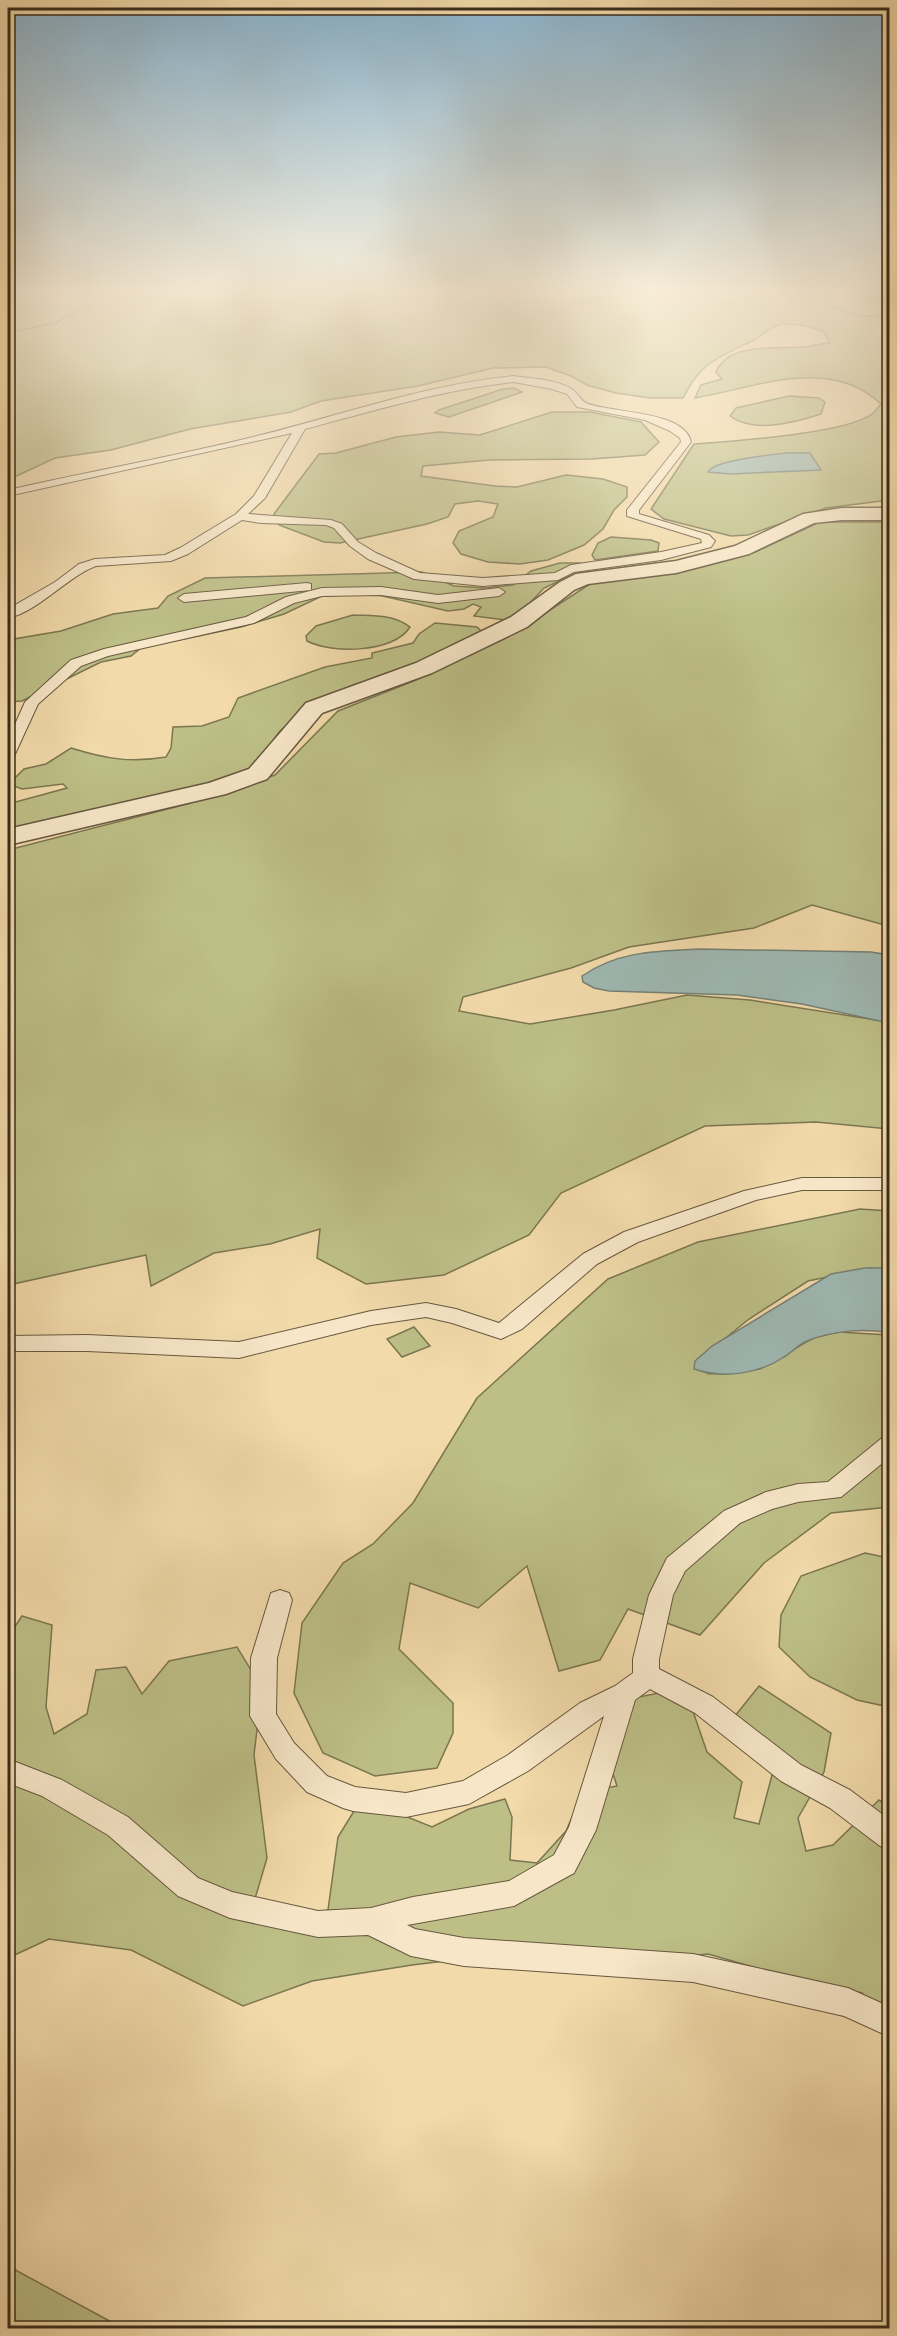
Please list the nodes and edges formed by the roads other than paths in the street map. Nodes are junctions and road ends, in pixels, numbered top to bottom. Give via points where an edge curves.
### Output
1 (400, 401) edge
2 (578, 401) edge
3 (300, 429) junction
4 (8, 493) edge
5 (890, 514) edge
6 (240, 516) junction
7 (418, 576) junction
8 (558, 576) junction
9 (184, 598) dead end
10 (8, 614) edge
11 (8, 754) edge
12 (8, 837) edge
13 (890, 1184) edge
14 (8, 1344) edge
15 (890, 1444) edge
16 (280, 1600) dead end
17 (635, 1686) junction
18 (8, 1771) edge
19 (890, 1837) edge
20 (370, 1921) junction
21 (890, 2023) edge

1 - 3 lane
2 - 8 lane via 581,405 638,414 685,437 686,442 633,510 633,516 710,541 661,556 571,569
3 - 4 lane
3 - 6 lane via 259,498
5 - 12 street via 810,518 742,550 676,567 583,578 567,585 519,622 424,668 314,708 258,774 217,789
6 - 7 lane via 327,522 338,526 372,556
6 - 10 lane via 167,558 110,561 83,567
7 - 8 lane via 483,582
7 - 9 lane
8 - 11 lane via 528,588 438,599 381,591 322,592 296,597 250,620 104,653 76,663 32,702
13 - 14 lane via 802,1184 751,1195 631,1237 590,1259 501,1332 426,1310 371,1318 239,1350 87,1343
15 - 17 lane via 833,1491 798,1493 766,1501 732,1517 676,1565 661,1595 646,1659
16 - 17 lane via 264,1658 263,1716 285,1751 317,1784 353,1799 406,1805 469,1792 518,1763 589,1711
17 - 19 lane via 660,1680 704,1705 791,1773 840,1798
17 - 20 lane via 582,1830 564,1864 514,1893
18 - 20 lane via 52,1788 118,1826 188,1887 230,1905 318,1924
20 - 21 lane via 411,1942 464,1952 693,1968 848,2002

